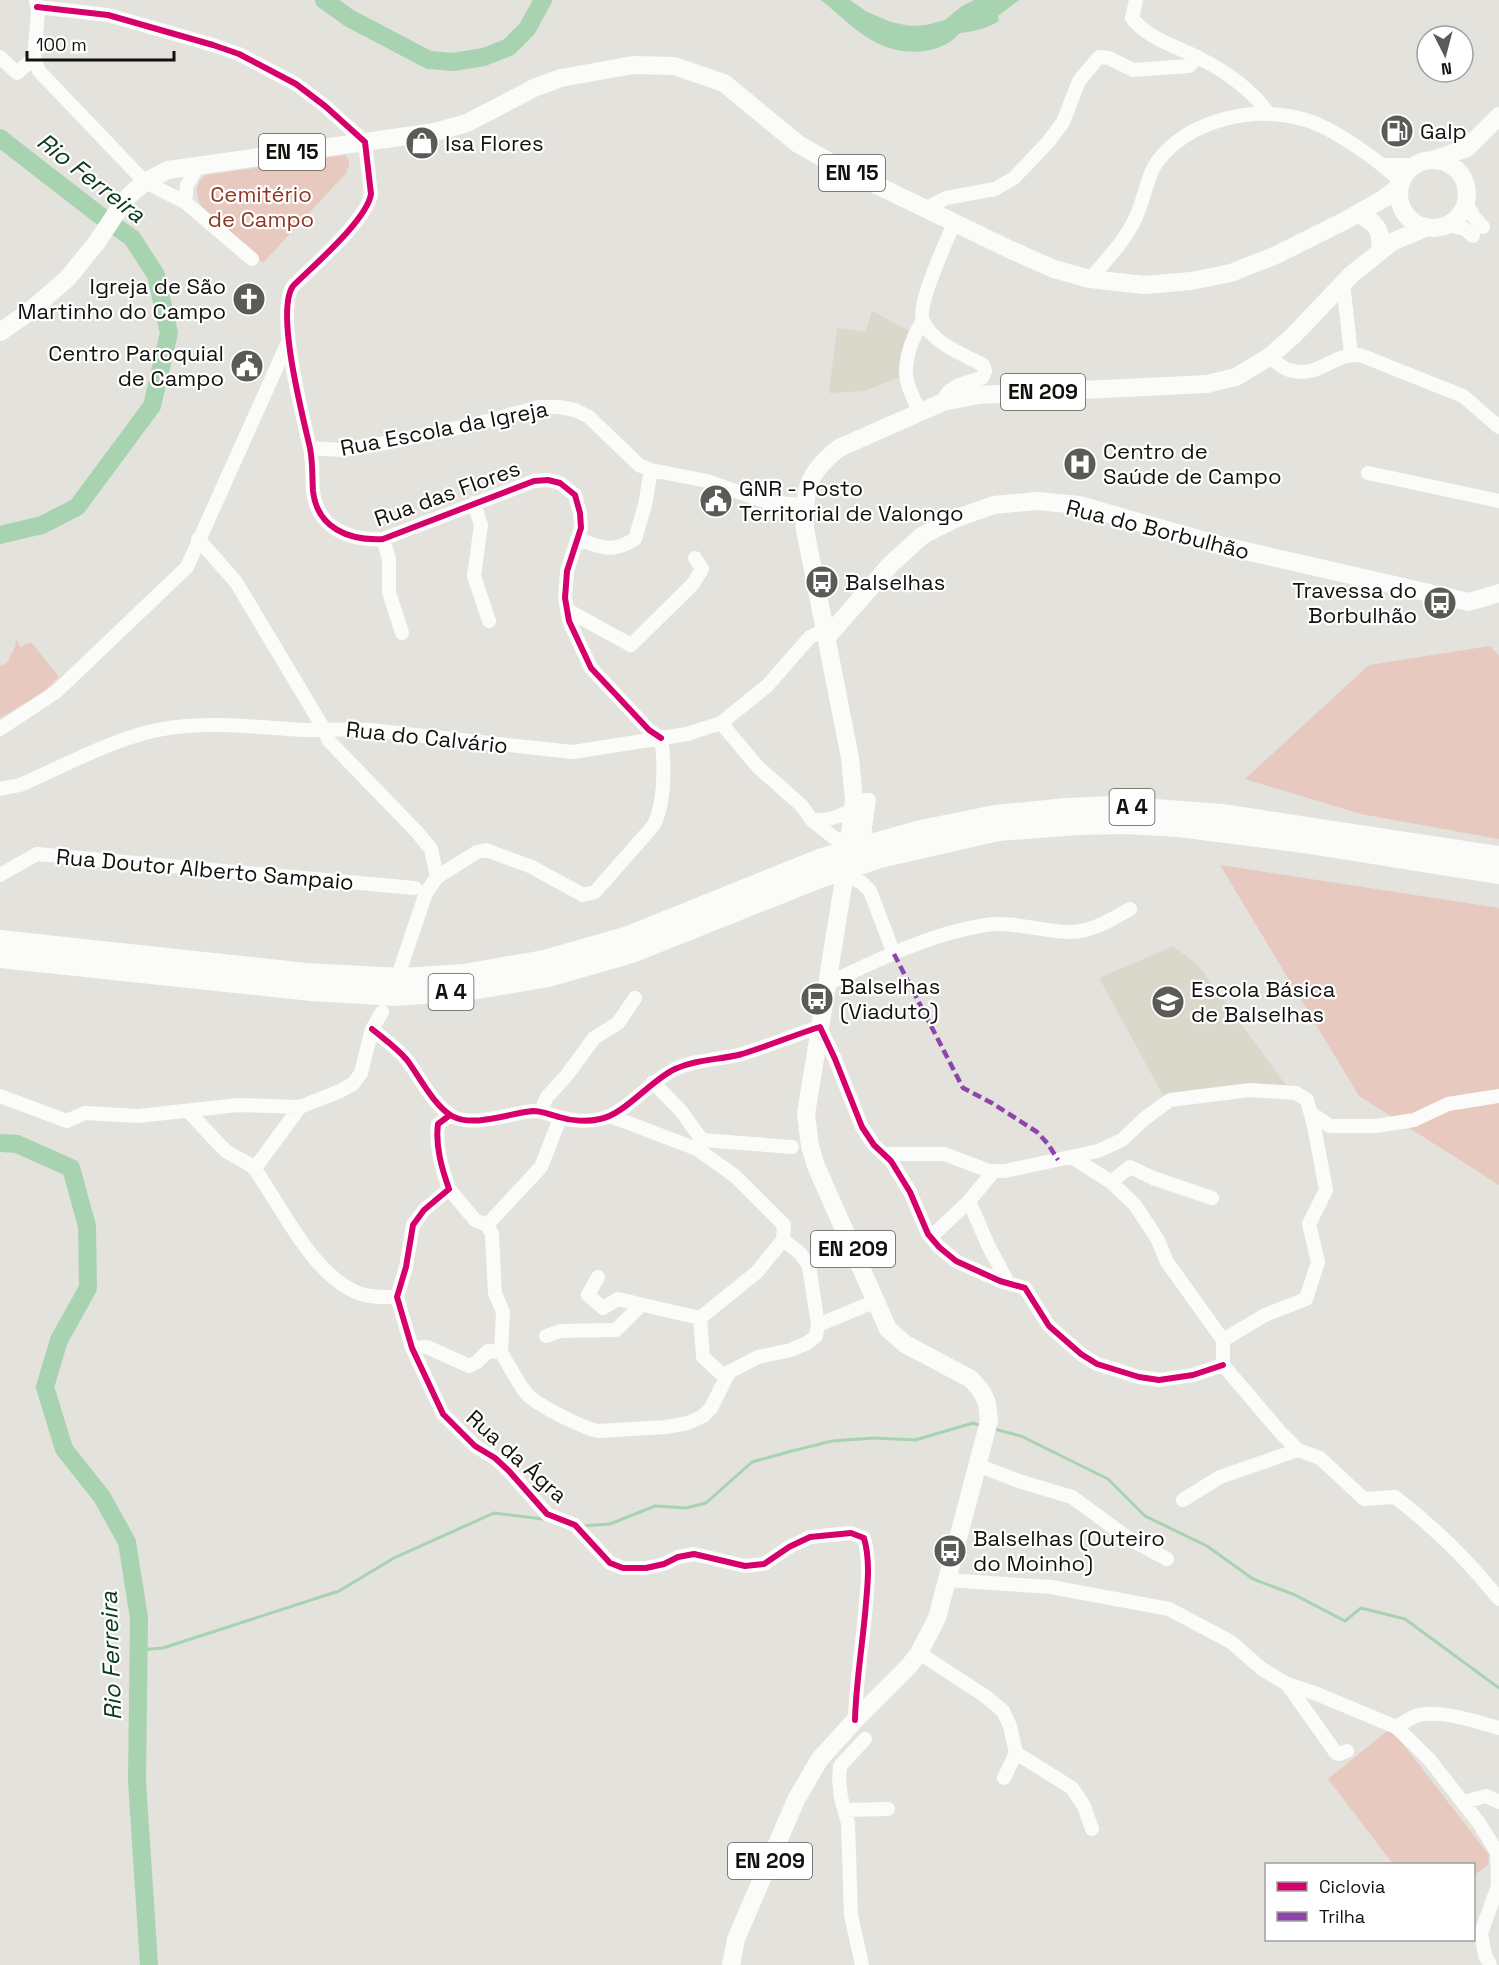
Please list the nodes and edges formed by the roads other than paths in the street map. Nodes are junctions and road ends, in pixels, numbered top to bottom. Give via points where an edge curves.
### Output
1 (1136, 0) edge
2 (37, 4) edge
3 (0, 57) edge
4 (1198, 57) junction
5 (33, 58) junction
6 (1268, 113) junction
7 (1499, 116) edge
8 (365, 142) junction
9 (1467, 148) junction
10 (1433, 160) junction
11 (199, 165) junction
12 (1383, 165) junction
13 (1414, 165) junction
14 (1464, 180) junction
15 (145, 182) junction
16 (1400, 185) junction
17 (184, 202) junction
18 (1466, 203) junction
19 (925, 209) junction
20 (1403, 211) junction
21 (1355, 218) junction
22 (954, 223) junction
23 (1447, 225) junction
24 (1425, 228) junction
25 (1386, 247) junction
26 (252, 259) dead end
27 (1090, 279) junction
28 (1343, 284) junction
29 (923, 321) junction
30 (0, 332) edge
31 (288, 342) junction
32 (1351, 354) junction
33 (1269, 357) junction
34 (943, 402) junction
35 (920, 412) junction
36 (1499, 427) edge
37 (310, 448) junction
38 (651, 470) junction
39 (1368, 473) dead end
40 (1499, 501) edge
41 (474, 503) junction
42 (804, 505) junction
43 (198, 539) junction
44 (383, 539) junction
45 (577, 539) junction
46 (695, 558) dead end
47 (1497, 590) edge
48 (849, 607) junction
49 (567, 610) junction
50 (489, 621) dead end
51 (824, 622) junction
52 (402, 633) dead end
53 (721, 723) junction
54 (0, 729) edge
55 (324, 729) junction
56 (661, 738) junction
57 (0, 789) edge
58 (858, 803) junction
59 (812, 820) junction
60 (850, 839) junction
61 (881, 849) junction
62 (1499, 856) edge
63 (821, 868) junction
64 (1499, 874) edge
65 (0, 875) edge
66 (437, 877) junction
67 (851, 878) junction
68 (415, 888) dead end
69 (1130, 909) dead end
70 (0, 940) edge
71 (894, 954) junction
72 (0, 958) edge
73 (400, 970) dead end
74 (827, 984) junction
75 (635, 998) dead end
76 (382, 1012) dead end
77 (820, 1027) junction
78 (372, 1029) junction
79 (653, 1082) junction
80 (0, 1096) edge
81 (1499, 1096) edge
82 (300, 1107) junction
83 (188, 1111) junction
84 (540, 1112) junction
85 (1311, 1113) junction
86 (450, 1116) junction
87 (610, 1116) junction
88 (560, 1118) junction
89 (700, 1145) junction
90 (792, 1147) dead end
91 (884, 1154) junction
92 (1072, 1157) junction
93 (255, 1168) junction
94 (994, 1171) junction
95 (1111, 1182) junction
96 (448, 1189) junction
97 (1212, 1198) dead end
98 (969, 1201) junction
99 (487, 1225) junction
100 (931, 1238) junction
101 (783, 1240) junction
102 (598, 1278) dead end
103 (1008, 1283) junction
104 (397, 1297) junction
105 (876, 1301) junction
106 (641, 1305) junction
107 (700, 1318) junction
108 (818, 1325) junction
109 (546, 1336) dead end
110 (1223, 1340) junction
111 (412, 1348) junction
112 (501, 1352) junction
113 (1223, 1365) junction
114 (726, 1378) junction
115 (1298, 1450) junction
116 (977, 1465) junction
117 (1183, 1500) dead end
118 (1167, 1559) dead end
119 (947, 1580) junction
120 (1499, 1599) edge
121 (919, 1653) junction
122 (1287, 1684) junction
123 (855, 1720) junction
124 (1396, 1727) junction
125 (1499, 1728) edge
126 (865, 1739) dead end
127 (1347, 1751) dead end
128 (1016, 1753) junction
129 (1004, 1778) dead end
130 (1463, 1802) junction
131 (1499, 1802) edge
132 (888, 1809) dead end
133 (845, 1810) junction
134 (1092, 1829) dead end
135 (1498, 1885) edge
136 (731, 1965) edge
137 (862, 1965) edge
138 (1490, 1965) edge

1 - 4 street via 1131,18 1138,26
2 - 5 street
2 - 8 street via 108,15 239,54 296,84
3 - 5 street via 17,73
4 - 6 street via 1222,71
4 - 19 street via 1189,66 1133,70 1099,57 1078,81 1063,122 1014,178 995,189 946,198
5 - 15 street via 39,71
6 - 12 street via 1307,120
6 - 27 street via 1219,120 1184,136 1156,163 1122,242
7 - 9 main road
8 - 11 main road, EN 15
8 - 19 main road, EN 15 via 467,123 561,78 633,65 674,66 724,83 798,144
8 - 31 street via 370,203 290,291
9 - 10 main road
9 - 14 main road
10 - 13 main road
10 - 14 main road via 1451,166
11 - 15 main road, EN 15 via 168,170
11 - 17 street via 187,185
12 - 13 street
12 - 16 street
13 - 16 main road, EN 15
14 - 18 main road
15 - 17 street
15 - 30 main road, EN 15 via 125,200 67,279
16 - 20 main road
16 - 21 main road, EN 15
17 - 26 street
18 - 23 main road via 1461,214
18 - 23 street via 1478,231
19 - 22 main road, EN 15
20 - 21 main road, EN 15 via 1379,210
20 - 24 main road
20 - 25 main road, EN 209 via 1402,223
21 - 25 main road via 1373,221
21 - 27 main road, EN 15 via 1232,273 1144,285
22 - 27 main road, EN 15 via 1054,269
22 - 29 street via 927,290 921,312
23 - 24 main road
24 - 25 main road, EN 209
25 - 28 main road, EN 209
28 - 32 street
28 - 33 main road, EN 209
29 - 34 street via 946,345 983,364 985,371 982,378 945,394
29 - 35 street via 914,335 906,370 909,389
31 - 37 street, Rua Escola da Igreja
31 - 43 street
32 - 33 street via 1308,372 1287,370
32 - 36 street via 1463,396
33 - 34 main road, EN 209 via 1236,377 1207,384 979,395
34 - 35 main road, EN 209
35 - 42 main road, EN 209 via 838,448 824,459 811,477
37 - 38 street, Rua Escola da Igreja via 341,450 386,443 539,407 559,407 589,417 639,465
37 - 44 street, Rua das Flores via 313,493 320,512 349,537
38 - 42 street, Rua Escola da Igreja via 707,481 767,502
38 - 45 street via 635,539 607,549
39 - 40 street
41 - 44 street, Rua das Flores
41 - 45 street, Rua das Flores via 534,481 560,483 574,495 580,513
41 - 50 street via 481,525 474,576
42 - 51 main road, EN 209 via 805,529
43 - 54 street via 187,567 56,692
43 - 55 street via 236,582
44 - 52 street via 389,592
45 - 49 street, Rua das Flores via 567,571
46 - 49 street via 702,569 693,584 631,645
47 - 48 main road, Rua do Borbulhão via 1469,602 1219,545 1079,505 1037,501 994,504 923,534
48 - 51 main road, Rua do Borbulhão
48 - 51 main road via 831,609
49 - 56 street, Rua das Flores via 597,676
51 - 53 street, Rua do Calvário via 767,686
51 - 58 main road, EN 209
53 - 56 street, Rua do Calvário
53 - 59 street via 758,767 801,805
55 - 56 street, Rua do Calvário via 370,730 573,752
55 - 57 street, Rua do Calvário via 227,725 169,728 133,736 20,785
55 - 66 street via 329,741 431,849
56 - 66 street via 664,753 659,815 595,892 583,895 532,867 486,850
58 - 59 street via 840,817
58 - 60 main road, EN 209
58 - 67 street
59 - 60 street via 833,837 841,841
60 - 67 main road, EN 209
61 - 62 highway, A 4 via 921,830 995,815 1114,806 1222,814
61 - 63 highway, A 4
61 - 64 highway, A 4 via 998,831 1125,824 1179,826
63 - 70 highway, A 4 via 627,936 544,960 464,974 402,978 306,973
63 - 72 highway, A 4 via 632,953 549,977 465,991 396,996 312,992
65 - 68 street, Rua Doutor Alberto Sampaio via 37,854
66 - 73 street via 426,893
67 - 71 street via 870,891
67 - 74 main road, EN 209
69 - 71 street via 1084,930 1067,932 988,924 933,938
71 - 74 street
74 - 77 main road, EN 209
75 - 84 street via 618,1023 594,1038 546,1097
76 - 78 street
77 - 79 street via 740,1054 676,1068
77 - 91 street via 862,1127
77 - 105 main road, EN 209 via 806,1113 810,1146
78 - 82 street via 361,1073 353,1084
78 - 86 street via 404,1057
79 - 87 street
79 - 89 street via 681,1112
80 - 83 street via 67,1121 85,1113 138,1116
81 - 85 street via 1448,1104 1414,1120 1376,1126 1330,1126
82 - 83 street via 238,1105
82 - 93 street
83 - 93 street via 226,1150
84 - 86 street via 475,1121
84 - 88 street
85 - 92 street via 1307,1100 1296,1093 1250,1090 1170,1100 1122,1140
85 - 110 street via 1326,1190 1309,1224 1318,1262 1306,1299
86 - 96 street via 438,1124 437,1136
87 - 88 street via 589,1120
87 - 89 street
88 - 99 street via 541,1167
89 - 90 street
89 - 101 street via 784,1225
91 - 94 street via 945,1154
91 - 100 street via 910,1192
92 - 94 street
92 - 95 street
93 - 104 street via 281,1213 337,1282 361,1295
94 - 98 street
95 - 97 street via 1130,1167
95 - 110 street via 1135,1205 1167,1262
96 - 99 street via 476,1220
96 - 104 street via 413,1225
98 - 100 street
98 - 103 street
99 - 112 street via 492,1234 495,1293 503,1312
100 - 103 street via 956,1262
101 - 107 street via 757,1272
101 - 108 street via 800,1253 808,1266
102 - 106 street via 588,1295 603,1308 618,1299
103 - 113 street via 1024,1288 1049,1326 1097,1364 1159,1380
104 - 111 street, Rua da Ágra
105 - 108 street
105 - 116 main road, EN 209 via 888,1329 905,1344 971,1379 982,1392 987,1403 987,1427
106 - 107 street
106 - 109 street via 616,1330 560,1331
107 - 114 street via 703,1358
108 - 114 street via 816,1336 807,1343 758,1358 729,1372
110 - 113 street
111 - 112 street via 427,1347 469,1366 488,1351
111 - 123 street, Rua da Ágra via 443,1414 475,1446 509,1471 547,1514 575,1525 610,1563 623,1568 646,1568 694,1554 745,1566 764,1564 810,1537 851,1533 864,1538 868,1582
112 - 114 street via 535,1401 598,1431 688,1423 711,1408
113 - 115 street
115 - 117 street via 1220,1477
115 - 120 street via 1320,1458 1364,1499 1395,1497 1447,1540
116 - 118 street via 1072,1497 1128,1538
116 - 119 main road, EN 209
119 - 121 main road, EN 209 via 937,1618
119 - 122 street via 1051,1587 1169,1609 1231,1642
121 - 123 main road, EN 209
121 - 128 street via 1003,1711
122 - 124 street
122 - 127 street via 1336,1753
123 - 136 main road, EN 209 via 819,1760 796,1800 736,1939
124 - 125 street via 1424,1713
124 - 130 street via 1429,1759
126 - 133 street via 840,1766
128 - 129 street
128 - 134 street via 1072,1788
130 - 131 street via 1486,1796
130 - 135 street via 1497,1852
132 - 133 street
133 - 137 street via 851,1915
135 - 138 street via 1481,1933

